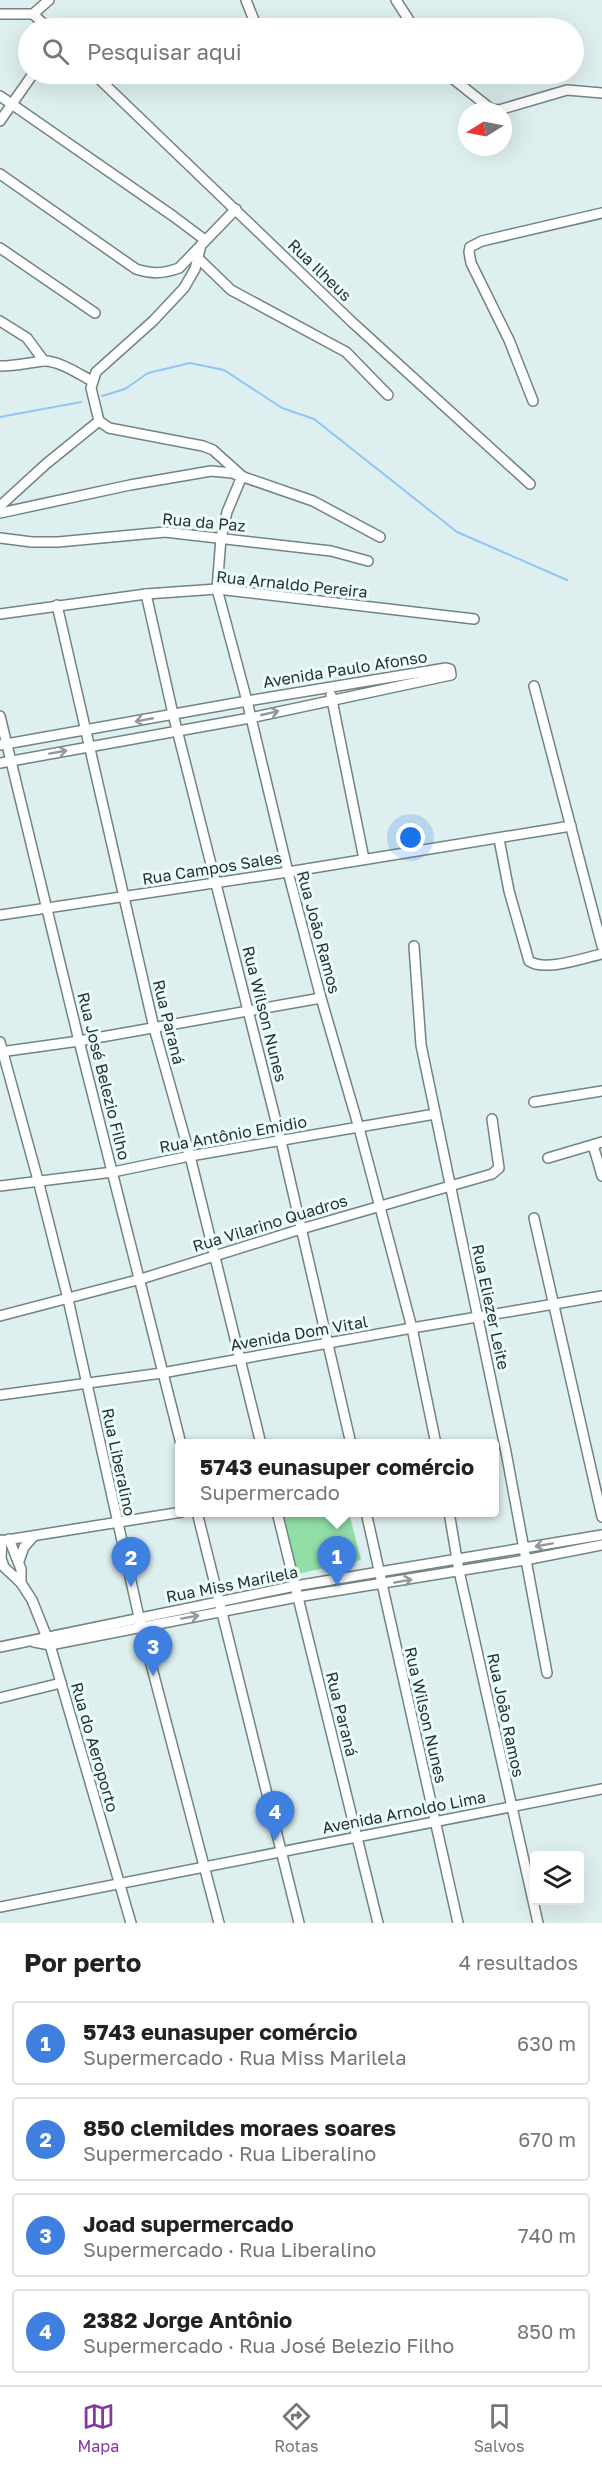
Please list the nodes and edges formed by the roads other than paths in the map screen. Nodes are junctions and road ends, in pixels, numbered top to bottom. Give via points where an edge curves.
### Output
1 (49, 0) edge
2 (246, 0) edge
3 (396, 0) edge
4 (0, 14) edge
5 (33, 14) junction
6 (37, 18) edge
7 (253, 18) edge
8 (408, 18) edge
9 (26, 84) edge
10 (105, 84) edge
11 (460, 84) edge
12 (602, 93) edge
13 (0, 96) edge
14 (12, 104) junction
15 (0, 121) edge
16 (0, 174) edge
17 (236, 209) junction
18 (602, 213) edge
19 (203, 243) junction
20 (0, 248) edge
21 (198, 258) junction
22 (95, 313) dead end
23 (0, 321) edge
24 (44, 361) junction
25 (0, 366) edge
26 (92, 381) junction
27 (388, 395) dead end
28 (533, 401) dead end
29 (99, 421) junction
30 (242, 476) junction
31 (530, 484) dead end
32 (0, 506) edge
33 (0, 513) edge
34 (380, 537) dead end
35 (0, 538) edge
36 (221, 538) junction
37 (368, 561) dead end
38 (217, 589) junction
39 (146, 594) junction
40 (57, 605) junction
41 (0, 614) edge
42 (474, 619) dead end
43 (329, 686) junction
44 (534, 686) dead end
45 (332, 700) junction
46 (247, 701) junction
47 (173, 714) junction
48 (0, 716) edge
49 (250, 718) junction
50 (177, 731) junction
51 (85, 732) junction
52 (3, 745) edge
53 (88, 747) junction
54 (10, 761) junction
55 (0, 763) edge
56 (570, 826) junction
57 (499, 838) junction
58 (364, 859) junction
59 (288, 872) junction
60 (217, 883) junction
61 (124, 897) junction
62 (47, 909) junction
63 (0, 915) edge
64 (414, 946) dead end
65 (602, 946) edge
66 (602, 954) edge
67 (321, 998) junction
68 (250, 1012) junction
69 (154, 1028) junction
70 (79, 1041) junction
71 (1, 1049) edge
72 (602, 1091) edge
73 (534, 1102) dead end
74 (435, 1114) junction
75 (492, 1119) dead end
76 (359, 1128) junction
77 (281, 1141) junction
78 (598, 1143) edge
79 (190, 1156) junction
80 (548, 1158) dead end
81 (113, 1172) junction
82 (602, 1176) edge
83 (38, 1180) junction
84 (449, 1185) junction
85 (0, 1186) edge
86 (379, 1206) junction
87 (534, 1218) dead end
88 (301, 1229) junction
89 (215, 1255) junction
90 (141, 1279) junction
91 (602, 1296) edge
92 (68, 1299) junction
93 (554, 1305) junction
94 (0, 1316) edge
95 (479, 1318) junction
96 (412, 1328) junction
97 (327, 1343) junction
98 (239, 1358) junction
99 (162, 1373) junction
100 (87, 1382) junction
101 (0, 1395) edge
102 (180, 1439) edge
103 (260, 1439) edge
104 (350, 1439) edge
105 (435, 1439) edge
106 (506, 1452) junction
107 (499, 1453) edge
108 (175, 1513) edge
109 (197, 1517) edge
110 (278, 1517) edge
111 (367, 1517) edge
112 (450, 1517) edge
113 (602, 1517) edge
114 (117, 1523) junction
115 (602, 1534) edge
116 (33, 1537) junction
117 (4, 1540) edge
118 (602, 1545) edge
119 (522, 1549) junction
120 (457, 1560) junction
121 (525, 1560) junction
122 (19, 1561) junction
123 (2, 1566) edge
124 (459, 1571) junction
125 (378, 1572) junction
126 (21, 1583) junction
127 (381, 1585) junction
128 (295, 1586) junction
129 (297, 1597) junction
130 (219, 1602) junction
131 (222, 1612) junction
132 (140, 1622) junction
133 (49, 1641) junction
134 (0, 1647) edge
135 (547, 1673) dead end
136 (62, 1683) junction
137 (0, 1698) edge
138 (602, 1789) edge
139 (511, 1806) junction
140 (436, 1822) junction
141 (357, 1838) junction
142 (281, 1851) junction
143 (204, 1869) junction
144 (121, 1883) junction
145 (0, 1907) edge
146 (131, 1923) edge
147 (219, 1923) edge
148 (299, 1923) edge
149 (378, 1923) edge
150 (458, 1923) edge
151 (538, 1923) edge

1 - 5 street
2 - 7 street
3 - 8 street
4 - 5 street
5 - 6 street
9 - 14 street
10 - 17 street, Rua Ilheus
11 - 12 street via 491,109 499,110 567,90
13 - 14 street
14 - 15 street
14 - 19 street
16 - 19 street via 136,269 167,273 179,268
17 - 19 street
17 - 31 street, Rua Ilheus via 352,322
18 - 28 street via 470,247 471,263 509,340
19 - 21 street
20 - 22 street
21 - 26 street via 184,288 96,372
21 - 27 street via 231,290 346,352
23 - 24 street via 27,338
24 - 25 street
24 - 26 street
26 - 29 street
29 - 30 street via 109,428 203,446
29 - 32 street
30 - 33 street via 211,471
30 - 34 street via 313,501
30 - 36 street, Rua João Ramos
35 - 36 street, Rua da Paz via 58,542 165,532
36 - 37 street, Rua da Paz via 332,551
36 - 38 street, Rua João Ramos
38 - 39 street, Rua Arnaldo Pereira
38 - 42 street, Rua Arnaldo Pereira
38 - 46 street, Rua João Ramos
39 - 40 street, Rua Arnaldo Pereira
39 - 47 street, Rua Wilson Nunes
40 - 41 street, Rua Arnaldo Pereira
40 - 51 street, Rua Paraná
43 - 45 street
43 - 45 street, Avenida Paulo Afonso via 450,669 447,677
43 - 46 street, Avenida Paulo Afonso
44 - 56 street
49 -> 45 street, Avenida Paulo Afonso
45 - 58 street
46 - 47 street, Avenida Paulo Afonso
46 - 49 street, Rua João Ramos
47 - 50 street, Rua Wilson Nunes
47 -> 51 street, Avenida Paulo Afonso
48 - 52 street, Rua José Belezio Filho
49 - 50 street, Avenida Paulo Afonso
49 - 59 street, Rua João Ramos
50 - 53 street, Avenida Paulo Afonso
50 - 60 street, Rua Wilson Nunes
51 - 52 street, Avenida Paulo Afonso
51 - 53 street, Rua Paraná
52 - 54 street, Rua José Belezio Filho
54 -> 53 street, Avenida Paulo Afonso
53 - 61 street, Rua Paraná
54 - 55 street, Avenida Paulo Afonso
54 - 62 street, Rua José Belezio Filho
56 - 57 street, Rua Campos Sales
56 - 65 street
57 - 58 street, Rua Campos Sales
57 - 66 street via 529,961 547,966
58 - 59 street, Rua Campos Sales
59 - 60 street, Rua Campos Sales
59 - 67 street, Rua João Ramos
60 - 61 street, Rua Campos Sales
60 - 68 street, Rua Wilson Nunes
61 - 62 street, Rua Campos Sales
61 - 69 street, Rua Paraná
62 - 63 street, Rua Campos Sales
62 - 70 street, Rua José Belezio Filho
64 - 74 street, Rua Eliezer Leite via 422,1045
67 - 68 street
67 - 76 street, Rua João Ramos
68 - 69 street
68 - 77 street, Rua Wilson Nunes
69 - 70 street
69 - 79 street, Rua Paraná
70 - 71 street
70 - 81 street, Rua José Belezio Filho
71 - 83 street, Rua Liberalino
72 - 73 street
74 - 76 street, Rua Antônio Emidio
74 - 84 street, Rua Eliezer Leite
75 - 84 street, Rua Vilarino Quadros via 499,1168 492,1174
76 - 77 street, Rua Antônio Emidio
76 - 86 street, Rua João Ramos
77 - 79 street, Rua Antônio Emidio
77 - 88 street, Rua Wilson Nunes
78 - 80 street
78 - 82 street
79 - 81 street, Rua Antônio Emidio
79 - 89 street, Rua Paraná
81 - 83 street, Rua Antônio Emidio
81 - 90 street, Rua José Belezio Filho
83 - 85 street, Rua Antônio Emidio
83 - 92 street, Rua Liberalino
84 - 86 street, Rua Vilarino Quadros
84 - 95 street, Rua Eliezer Leite
86 - 88 street, Rua Vilarino Quadros
86 - 96 street, Rua João Ramos
87 - 93 street
88 - 89 street, Rua Vilarino Quadros
88 - 97 street, Rua Wilson Nunes
89 - 90 street, Rua Vilarino Quadros
89 - 98 street, Rua Paraná
90 - 92 street, Rua Vilarino Quadros
90 - 99 street, Rua José Belezio Filho
91 - 93 street, Avenida Dom Vital
92 - 94 street, Rua Vilarino Quadros
92 - 100 street, Rua Liberalino
93 - 95 street, Avenida Dom Vital
93 - 113 street
95 - 96 street, Avenida Dom Vital
95 - 106 street, Rua Eliezer Leite
96 - 97 street, Avenida Dom Vital
96 - 105 street, Rua João Ramos
97 - 98 street, Avenida Dom Vital
97 - 104 street, Rua Wilson Nunes
98 - 99 street, Avenida Dom Vital
98 - 103 street, Rua Paraná
99 - 100 street, Avenida Dom Vital
99 - 102 street, Rua José Belezio Filho
100 - 101 street, Avenida Dom Vital
100 - 114 street, Rua Liberalino
106 - 107 street
106 - 119 street, Rua Eliezer Leite
108 - 114 street
109 - 130 street
110 - 128 street, Rua Paraná
111 - 125 street, Rua Wilson Nunes
112 - 120 street, Rua João Ramos
114 - 116 street
114 - 132 street, Rua Liberalino
115 -> 119 street, Rua Miss Marilela
116 - 117 street
116 - 122 street via 24,1546
117 - 122 street
117 - 123 street
118 - 121 street, Rua Miss Marilela
119 - 120 street, Rua Miss Marilela
119 - 121 street, Rua Eliezer Leite
120 - 124 street, Rua João Ramos
120 - 125 street, Rua Miss Marilela
121 - 124 street, Rua Miss Marilela
121 - 135 street, Rua Eliezer Leite
122 - 126 street
123 - 126 street
127 -> 124 street, Rua Miss Marilela
124 - 139 street, Rua João Ramos
125 - 127 street, Rua Wilson Nunes
125 - 128 street, Rua Miss Marilela
126 - 133 street, Rua do Aeroporto
127 - 129 street, Rua Miss Marilela
127 - 140 street, Rua Wilson Nunes
128 - 129 street, Rua Paraná
128 - 130 street, Rua Miss Marilela
129 - 131 street, Rua Miss Marilela
129 - 141 street, Rua Paraná
130 - 131 street
130 - 132 street, Rua Miss Marilela
132 -> 131 street, Rua Miss Marilela
131 - 142 street
132 - 133 street, Rua Miss Marilela
132 - 143 street, Rua Liberalino
133 - 134 street
133 - 136 street, Rua do Aeroporto
136 - 137 street
136 - 144 street, Rua do Aeroporto via 83,1765
138 - 139 street, Avenida Arnoldo Lima
139 - 140 street, Avenida Arnoldo Lima
139 - 151 street, Rua João Ramos
140 - 141 street, Avenida Arnoldo Lima
140 - 150 street, Rua Wilson Nunes
141 - 142 street, Avenida Arnoldo Lima
141 - 149 street, Rua Paraná
142 - 143 street, Avenida Arnoldo Lima
142 - 148 street
143 - 144 street, Avenida Arnoldo Lima
143 - 147 street, Rua Liberalino
144 - 145 street, Avenida Arnoldo Lima
144 - 146 street, Rua do Aeroporto

